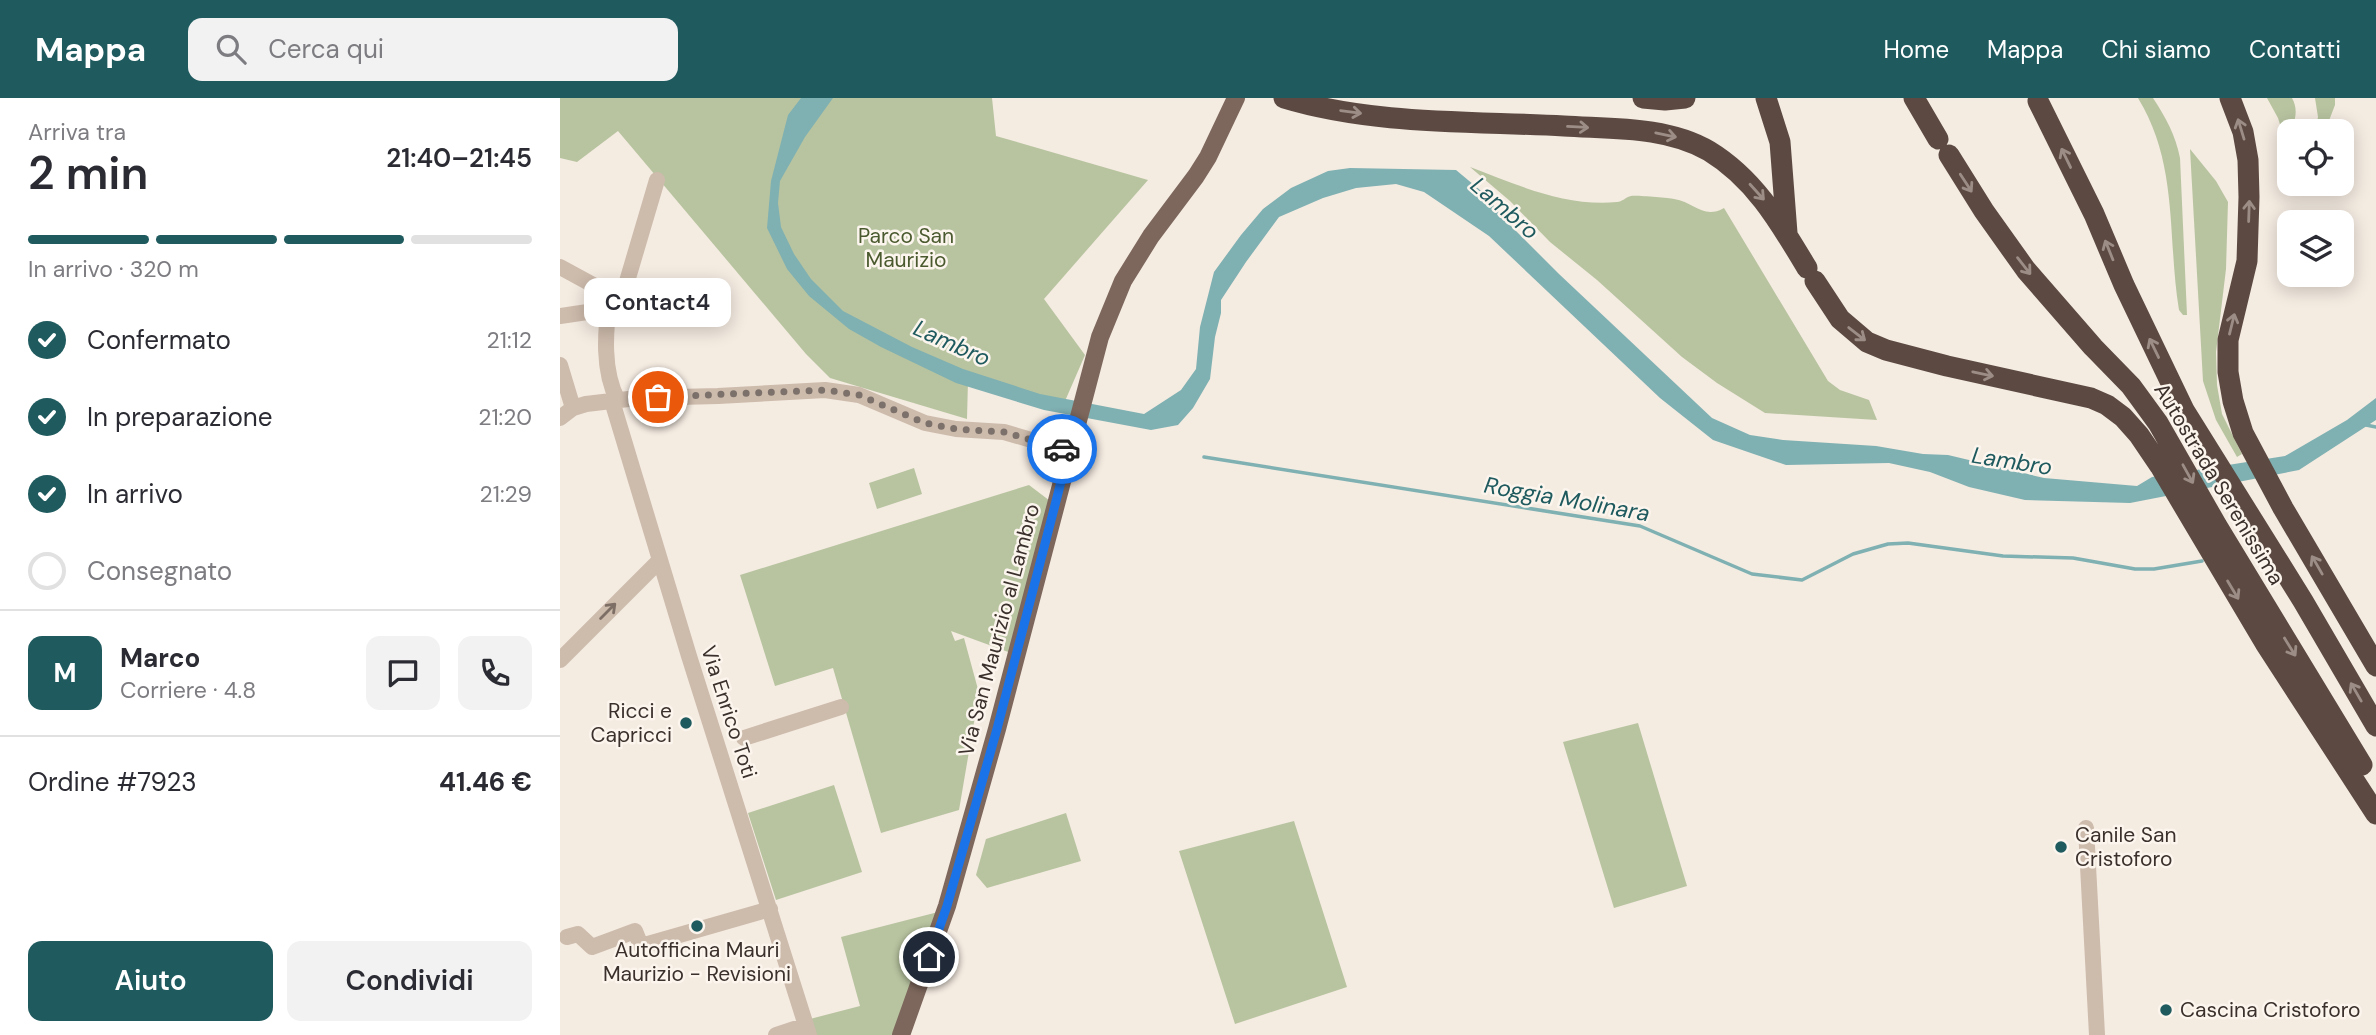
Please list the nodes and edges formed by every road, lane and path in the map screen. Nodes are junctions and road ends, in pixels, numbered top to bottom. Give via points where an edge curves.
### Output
1 (1284, 98) edge
2 (1643, 98) edge
3 (1685, 98) edge
4 (1766, 98) edge
5 (1914, 98) edge
6 (2230, 98) edge
7 (2038, 101) dead end
8 (1232, 105) edge
9 (657, 180) dead end
10 (1787, 234) junction
11 (560, 267) edge
12 (617, 297) junction
13 (560, 316) edge
14 (607, 316) junction
15 (560, 365) edge
16 (615, 401) junction
17 (566, 413) edge
18 (1069, 451) junction
19 (2207, 528) junction
20 (660, 560) junction
21 (560, 660) edge
22 (2376, 666) edge
23 (841, 707) dead end
24 (2376, 726) edge
25 (744, 738) dead end
26 (2376, 787) edge
27 (2376, 814) edge
28 (2086, 828) dead end
29 (770, 909) junction
30 (567, 937) dead end
31 (808, 1030) edge
32 (776, 1035) edge
33 (901, 1035) edge
34 (2097, 1035) edge

1 -> 10 highway via 1371,115 1607,128 1676,137 1709,151 1736,172 1765,201
2 - 3 highway
4 - 10 highway via 1780,142
5 -> 19 highway, Autostrada Serenissima via 2026,270 2131,386 2158,423
22 -> 6 highway via 2283,508 2243,433 2233,401 2228,340 2247,261 2249,197 2243,132
24 -> 7 highway, Autostrada Serenissima via 2184,410
8 - 18 main road, Via San Maurizio al Lambro via 1196,176 1123,281 1100,337
9 - 12 street, Via Enrico Toti
10 -> 19 highway via 1840,319 1867,342 2107,405 2139,435
11 - 12 street
12 - 14 street, Via Enrico Toti
13 - 14 street via 593,311
14 - 16 street, Via Enrico Toti via 608,367
15 - 17 street
16 - 17 street
16 - 18 street via 825,390 859,395 925,423 1004,432
16 - 20 street, Via Enrico Toti
18 - 33 main road, Via San Maurizio al Lambro via 950,893
19 -> 26 highway, Autostrada Serenissima
19 -> 27 highway via 2264,643
21 -> 20 street
20 - 29 street, Via Enrico Toti
23 - 25 street, Via Enrico Toti
28 - 34 street
29 - 30 street via 641,946 635,931 592,947 578,934
29 - 31 street, Via Enrico Toti
31 - 32 street

